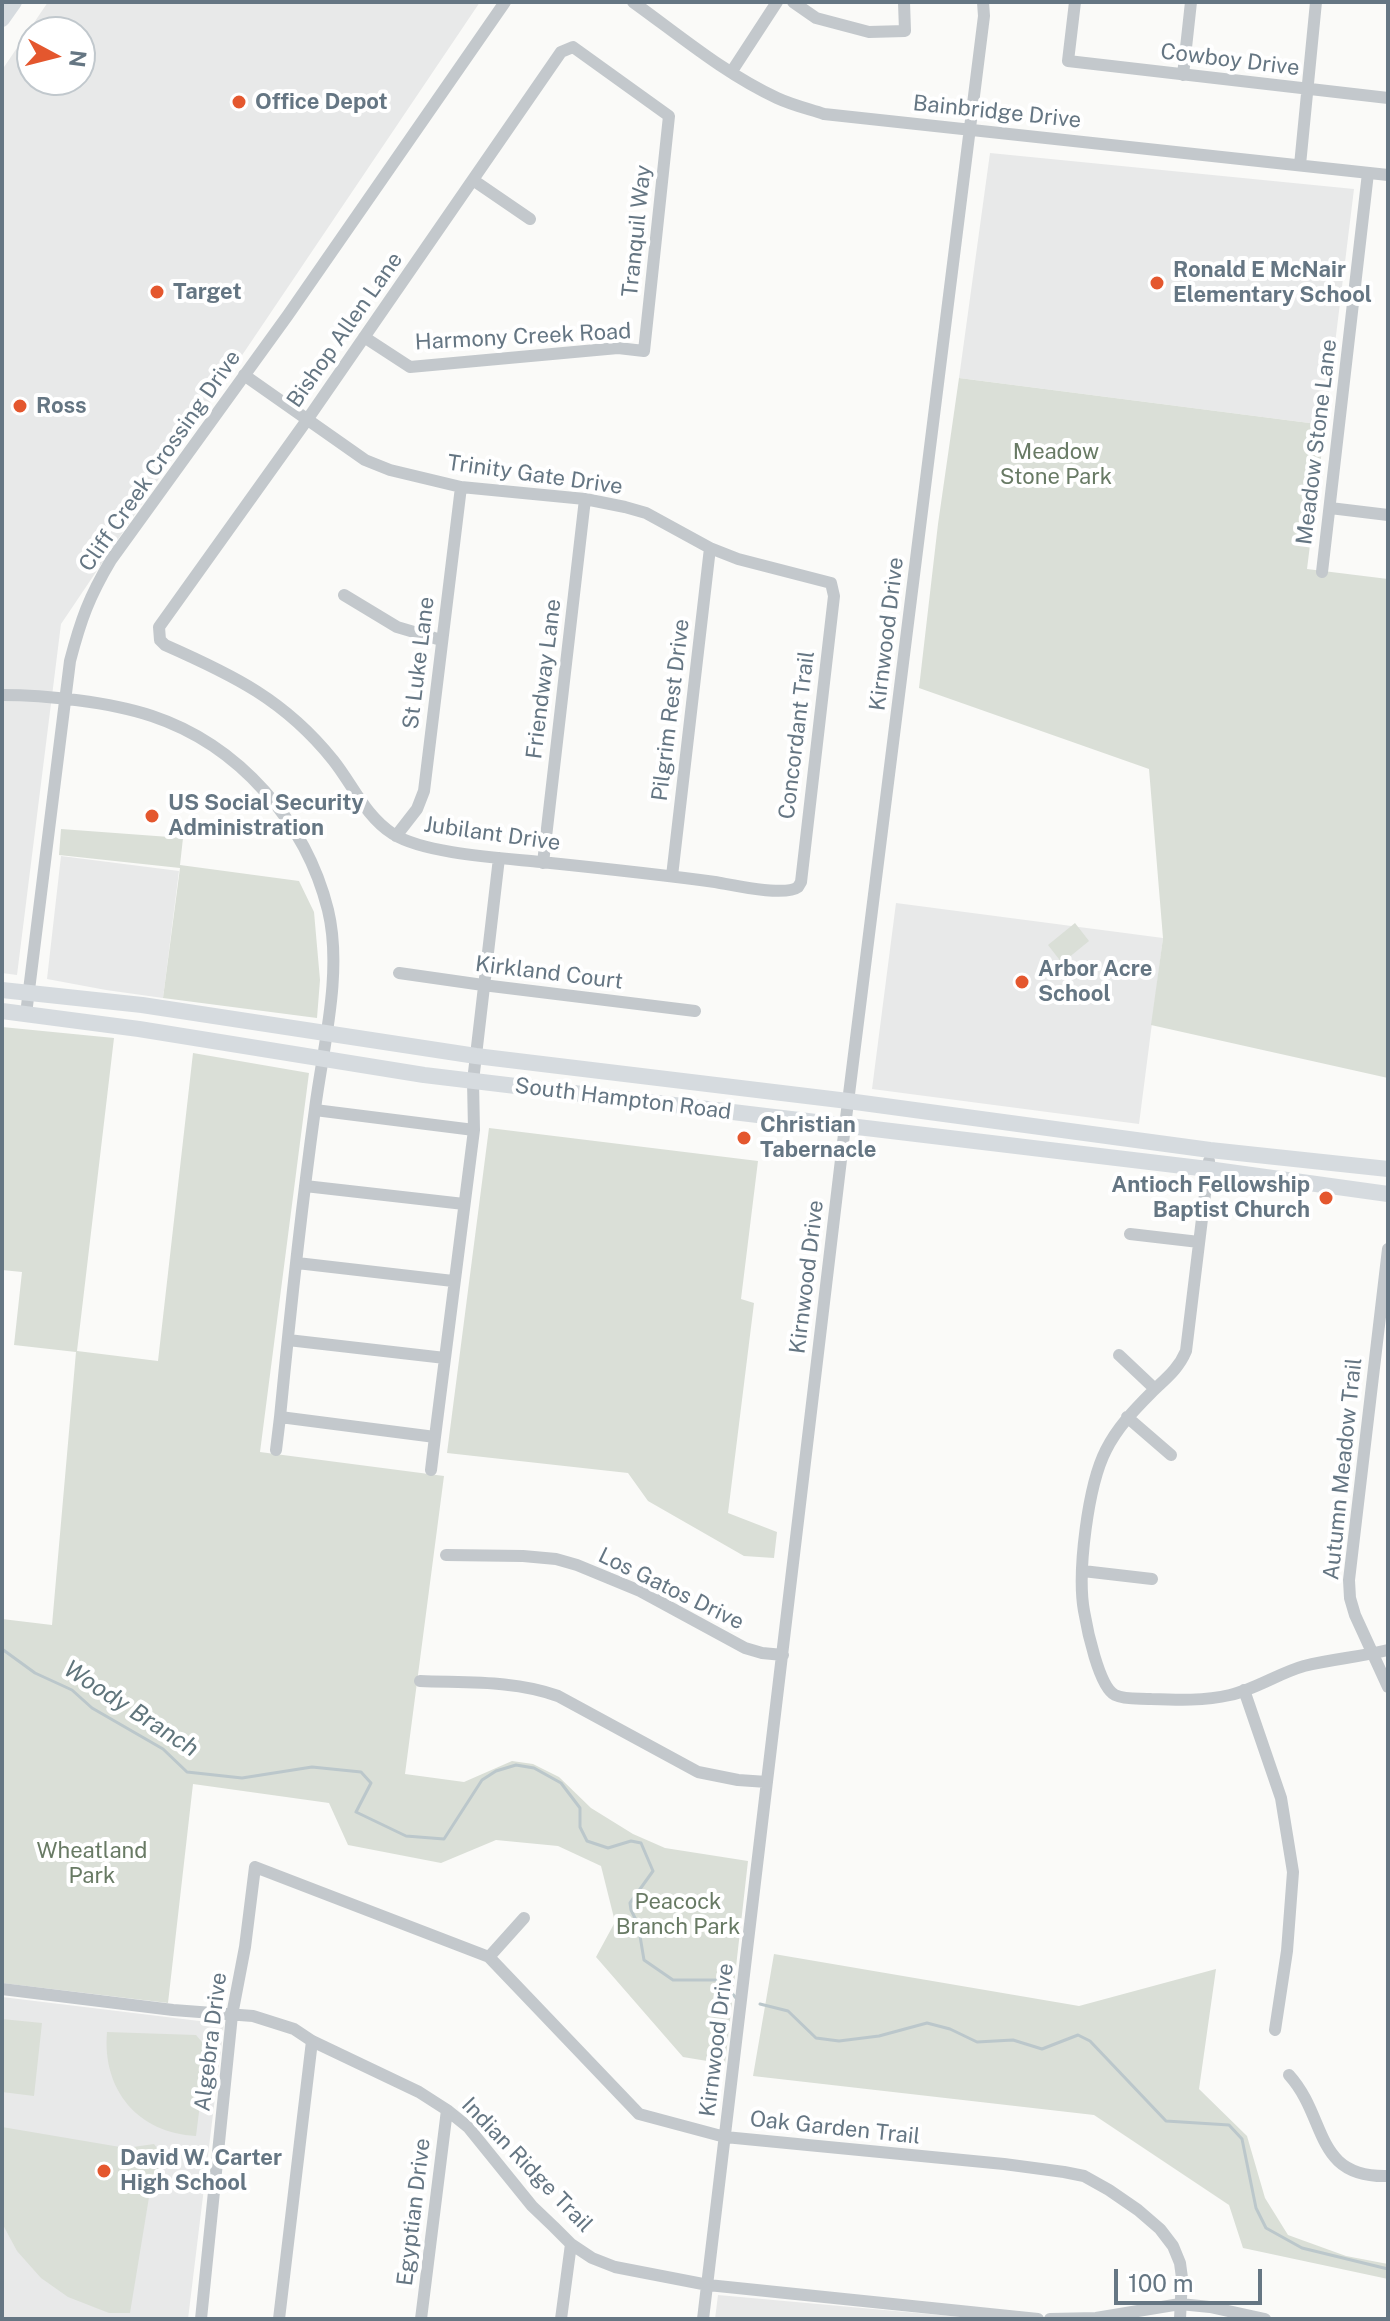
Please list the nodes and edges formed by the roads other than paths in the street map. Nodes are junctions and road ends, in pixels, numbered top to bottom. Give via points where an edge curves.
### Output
1 (14, 2) edge
2 (505, 2) edge
3 (633, 2) edge
4 (777, 2) edge
5 (793, 2) edge
6 (904, 2) edge
7 (983, 2) edge
8 (1075, 2) edge
9 (1191, 2) edge
10 (1316, 2) edge
11 (2, 19) edge
12 (732, 71) junction
13 (1183, 75) junction
14 (1306, 89) junction
15 (1388, 98) edge
16 (669, 116) joint
17 (970, 129) junction
18 (1300, 165) junction
19 (1368, 173) junction
20 (1388, 175) edge
21 (473, 180) junction
22 (530, 219) dead end
23 (364, 337) junction
24 (644, 351) joint
25 (244, 375) junction
26 (307, 420) junction
27 (461, 487) junction
28 (585, 499) junction
29 (1330, 508) junction
30 (1388, 515) edge
31 (710, 548) junction
32 (1322, 572) dead end
33 (833, 588) joint
34 (344, 595) dead end
35 (160, 640) joint
36 (441, 640) junction
37 (2, 695) edge
38 (64, 700) junction
39 (396, 836) junction
40 (499, 858) junction
41 (543, 863) junction
42 (672, 876) junction
43 (798, 887) joint
44 (399, 973) dead end
45 (483, 985) junction
46 (2, 990) edge
47 (29, 993) junction
48 (142, 1005) junction
49 (2, 1011) edge
50 (695, 1011) dead end
51 (26, 1014) junction
52 (139, 1029) junction
53 (325, 1035) junction
54 (476, 1056) junction
55 (322, 1059) junction
56 (473, 1081) junction
57 (848, 1101) junction
58 (315, 1110) junction
59 (845, 1126) junction
60 (474, 1130) junction
61 (1210, 1150) junction
62 (1208, 1169) junction
63 (1388, 1169) edge
64 (305, 1186) junction
65 (1388, 1194) edge
66 (464, 1204) junction
67 (1130, 1234) dead end
68 (1199, 1242) junction
69 (1388, 1249) edge
70 (297, 1263) junction
71 (453, 1281) junction
72 (288, 1340) junction
73 (1119, 1355) dead end
74 (445, 1358) junction
75 (1155, 1389) junction
76 (280, 1417) junction
77 (1127, 1417) junction
78 (435, 1437) junction
79 (276, 1450) dead end
80 (1171, 1455) dead end
81 (431, 1470) dead end
82 (446, 1555) dead end
83 (1083, 1571) junction
84 (1152, 1579) dead end
85 (1388, 1650) edge
86 (1374, 1653) junction
87 (783, 1655) junction
88 (420, 1681) dead end
89 (1388, 1687) edge
90 (1244, 1690) junction
91 (767, 1782) junction
92 (255, 1867) joint
93 (524, 1918) dead end
94 (489, 1957) junction
95 (2, 1989) edge
96 (232, 2015) junction
97 (1275, 2030) dead end
98 (312, 2041) junction
99 (1289, 2075) dead end
100 (447, 2110) junction
101 (725, 2137) junction
102 (1388, 2176) edge
103 (571, 2244) junction
104 (708, 2285) junction
105 (1180, 2304) junction
106 (201, 2319) edge
107 (279, 2319) edge
108 (421, 2319) edge
109 (561, 2319) edge
110 (703, 2319) edge
111 (1038, 2319) edge
112 (1050, 2319) edge
113 (1180, 2319) edge
114 (1265, 2319) edge

1 - 11 main road
2 - 25 street, Cliff Creek Crossing Drive
3 - 12 street, Bainbridge Drive
4 - 12 street
5 - 6 street via 816,18 869,32 905,31
7 - 17 street, Kirnwood Drive
8 - 13 street, Cowboy Drive via 1068,61
9 - 13 street
10 - 14 street
12 - 17 street, Bainbridge Drive via 778,99 824,114
13 - 14 street, Cowboy Drive
14 - 15 street, Cowboy Drive
14 - 18 street
16 - 21 street, Bishop Allen Lane via 573,47 561,52
16 - 24 street, Tranquil Way
17 - 18 street, Bainbridge Drive
17 - 57 street, Kirnwood Drive
18 - 19 street, Bainbridge Drive
19 - 20 street, Bainbridge Drive
19 - 29 street, Meadow Stone Lane
21 - 22 street
21 - 23 street, Bishop Allen Lane
23 - 24 street, Harmony Creek Road via 410,367 618,348
23 - 26 street, Bishop Allen Lane
25 - 26 street, Trinity Gate Drive
25 - 38 street, Cliff Creek Crossing Drive via 92,591 73,646
26 - 27 street, Trinity Gate Drive via 376,465
26 - 35 street, Bishop Allen Lane via 159,627
27 - 28 street, Trinity Gate Drive
27 - 36 street, St Luke Lane
28 - 31 street, Trinity Gate Drive via 646,513
28 - 41 street, Friendway Lane
29 - 30 street
29 - 32 street, Meadow Stone Lane
31 - 33 street, Trinity Gate Drive via 826,580
31 - 42 street, Pilgrim Rest Drive
33 - 43 street, Concordant Trail
34 - 36 street via 397,627
35 - 39 street, Jubilant Drive via 282,708 334,761 371,816
36 - 39 street, St Luke Lane via 424,791
37 - 38 street
38 - 47 street, Cliff Creek Crossing Drive
38 - 53 street via 126,709 178,727 235,762 275,803 300,840 328,911 331,995
39 - 40 street, Jubilant Drive via 423,847
40 - 41 street, Jubilant Drive
40 - 45 street
41 - 42 street, Jubilant Drive
42 - 43 street, Jubilant Drive via 788,891
44 - 45 street, Kirkland Court
45 - 50 street, Kirkland Court
45 - 54 street
46 - 47 main road, South Hampton Road
47 - 48 main road, South Hampton Road
47 - 51 street, Cliff Creek Crossing Drive
48 - 52 main road
48 - 53 main road, South Hampton Road
49 - 51 main road, South Hampton Road
51 - 52 main road, South Hampton Road
52 - 55 main road, South Hampton Road
53 - 54 main road, South Hampton Road
53 - 55 street
54 - 56 street
54 - 57 main road, South Hampton Road
55 - 56 main road, South Hampton Road
55 - 58 street
56 - 59 main road, South Hampton Road
56 - 60 street
57 - 59 street, Kirnwood Drive
57 - 61 main road, South Hampton Road
58 - 60 street
58 - 64 street
59 - 62 main road, South Hampton Road
59 - 87 street, Kirnwood Drive
60 - 66 street
61 - 62 street
61 - 63 main road, South Hampton Road
62 - 65 main road, South Hampton Road
62 - 68 street
64 - 66 street
64 - 70 street
66 - 71 street
67 - 68 street
68 - 75 street via 1186,1351 1180,1365
69 - 86 street, Autumn Meadow Trail via 1349,1580 1355,1615
70 - 71 street
70 - 72 street
71 - 74 street
72 - 74 street
72 - 76 street
73 - 75 street
74 - 78 street
75 - 77 street
76 - 78 street
76 - 79 street
77 - 80 street
77 - 83 street via 1096,1476
78 - 81 street
82 - 87 street, Los Gatos Drive via 523,1556 577,1565 640,1591 745,1648
83 - 84 street
83 - 90 street via 1086,1624 1113,1694 1208,1698
85 - 86 street
86 - 89 street, Autumn Meadow Trail
86 - 90 street via 1302,1667
87 - 91 street, Kirnwood Drive
88 - 91 street via 538,1689 698,1772
90 - 97 street via 1281,1798 1293,1872
91 - 101 street, Kirnwood Drive
92 - 94 street, Oak Garden Trail
92 - 96 street, Algebra Drive
93 - 94 street
94 - 101 street, Oak Garden Trail via 639,2114
95 - 96 street, Indian Ridge Trail
96 - 98 street, Indian Ridge Trail via 272,2020
96 - 106 street, Algebra Drive
98 - 100 street, Indian Ridge Trail
98 - 107 street
99 - 102 street via 1306,2096 1342,2166
100 - 103 street, Indian Ridge Trail
100 - 108 street, Egyptian Drive
101 - 104 street, Kirnwood Drive
101 - 105 street, Oak Garden Trail via 1084,2176 1138,2210 1173,2246 1182,2278
103 - 104 street, Indian Ridge Trail via 615,2267
103 - 109 street
104 - 110 street, Kirnwood Drive
104 - 111 street, Indian Ridge Trail
105 - 112 street via 1096,2318
105 - 113 street, Oak Garden Trail
105 - 114 street

